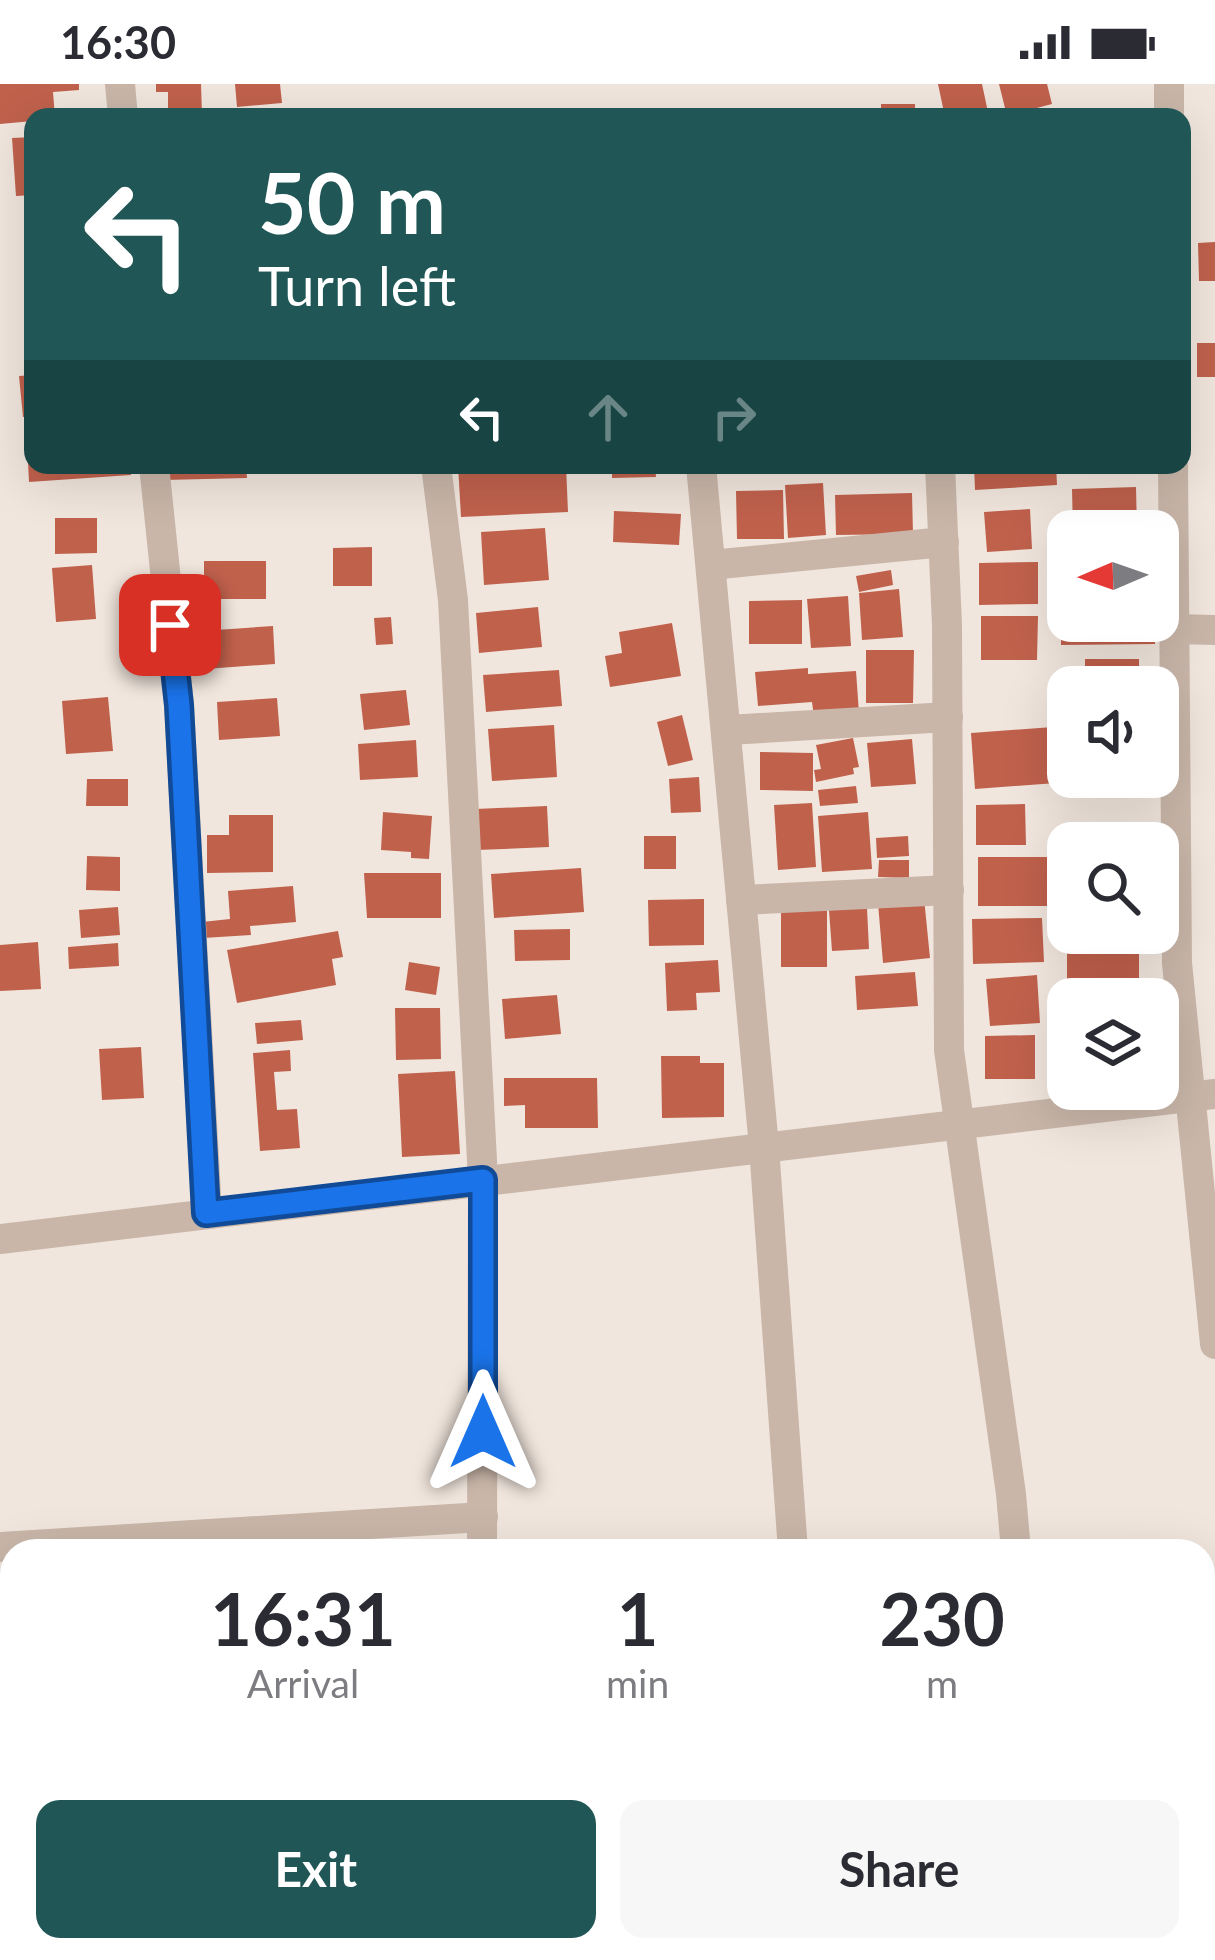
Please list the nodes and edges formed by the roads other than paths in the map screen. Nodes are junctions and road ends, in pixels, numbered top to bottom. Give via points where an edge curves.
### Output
1 (155, 474) edge
2 (437, 474) edge
3 (702, 474) edge
4 (940, 474) edge
5 (1173, 474) edge
6 (1173, 510) edge
7 (944, 542) junction
8 (711, 565) junction
9 (1179, 629) edge
10 (1215, 630) edge
11 (1174, 642) edge
12 (948, 717) junction
13 (728, 730) junction
14 (949, 890) junction
15 (742, 900) junction
16 (1203, 1095) edge
17 (959, 1124) junction
18 (764, 1147) junction
19 (483, 1180) junction
20 (206, 1213) junction
21 (0, 1239) edge
22 (1210, 1240) edge
23 (1215, 1344) edge
24 (483, 1517) junction
25 (282, 1539) edge
26 (482, 1539) edge
27 (792, 1539) edge
28 (1015, 1539) edge

1 - 20 street via 179,705
2 - 19 street via 453,600
3 - 8 street
4 - 7 street
5 - 6 street
7 - 8 street
7 - 12 street
8 - 13 street
9 - 10 street
11 - 16 street via 1178,963
12 - 13 street
12 - 14 street
13 - 15 street
14 - 15 street
14 - 17 street
15 - 18 street
16 - 17 street
16 - 22 street
17 - 18 street
17 - 28 street
18 - 19 street
18 - 27 street
19 - 20 street
19 - 24 street
20 - 21 street
22 - 23 street
24 - 25 street
24 - 26 street

